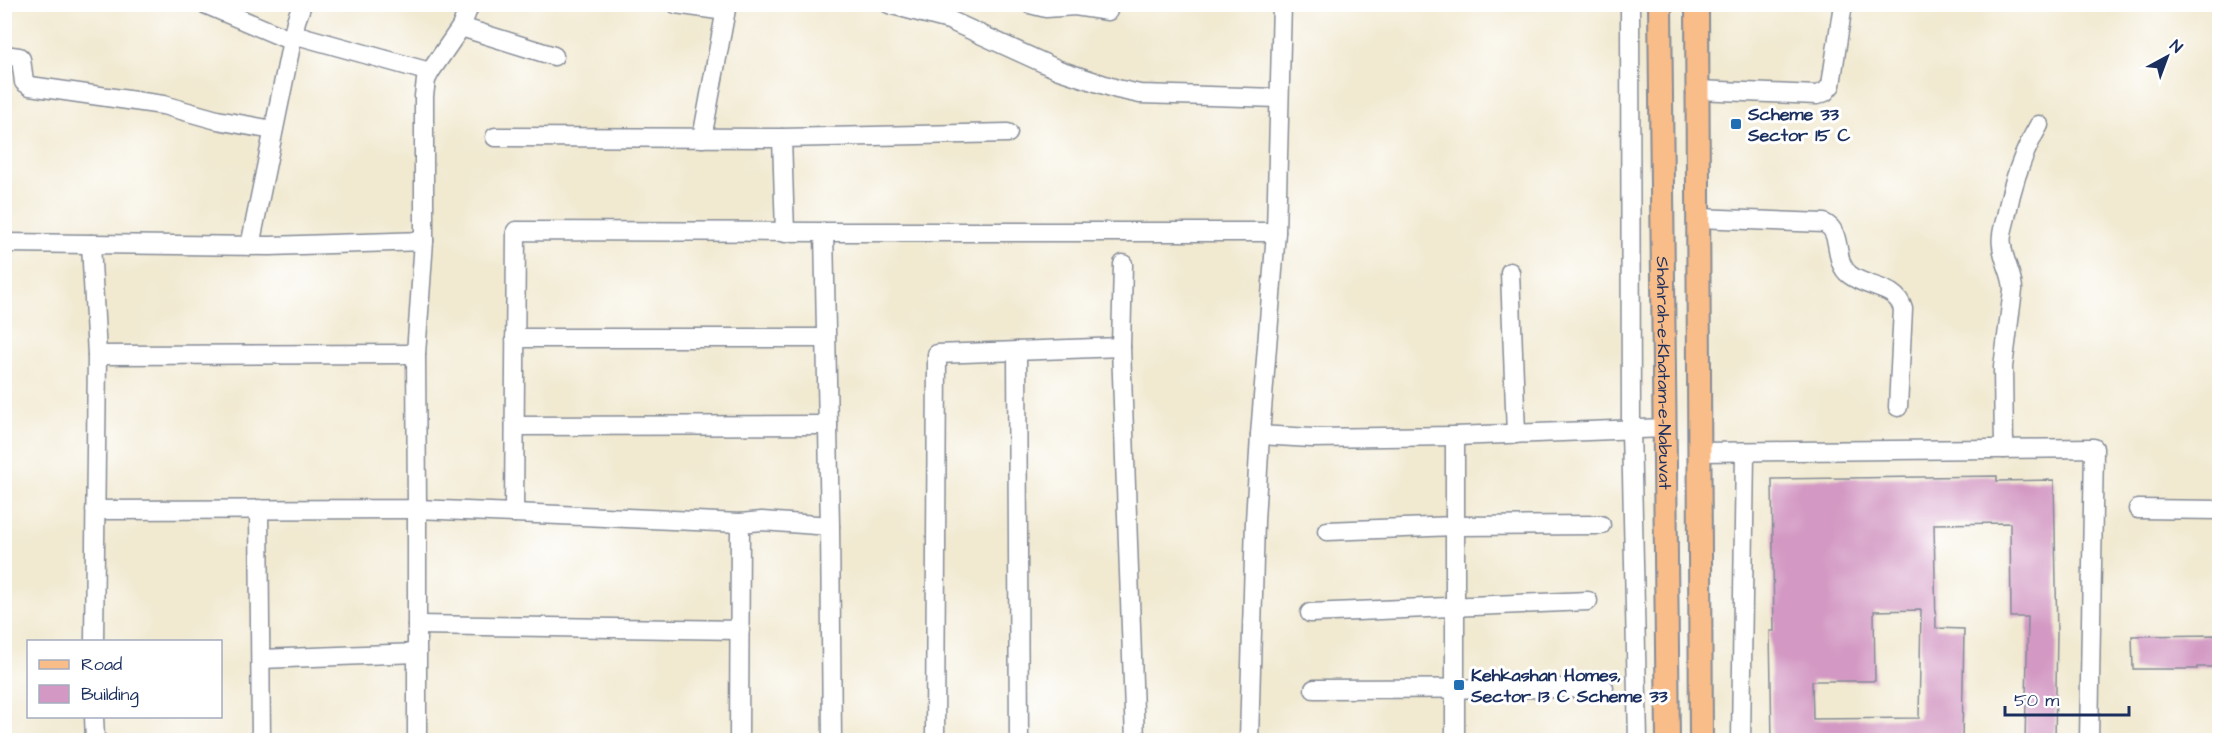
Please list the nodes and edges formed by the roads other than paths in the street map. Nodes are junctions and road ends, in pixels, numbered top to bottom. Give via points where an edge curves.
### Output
1 (205, 4) edge
2 (302, 4) edge
3 (470, 4) edge
4 (676, 4) edge
5 (889, 4) edge
6 (1030, 4) edge
7 (1282, 4) edge
8 (1630, 4) edge
9 (1660, 4) edge
10 (1697, 4) edge
11 (1843, 4) edge
12 (726, 8) edge
13 (1108, 11) dead end
14 (953, 12) edge
15 (461, 27) junction
16 (293, 38) junction
17 (4, 55) edge
18 (554, 56) dead end
19 (430, 72) junction
20 (1697, 90) junction
21 (1279, 98) junction
22 (2039, 125) dead end
23 (273, 130) junction
24 (1008, 133) dead end
25 (495, 137) dead end
26 (702, 138) junction
27 (782, 138) junction
28 (1697, 218) junction
29 (785, 232) junction
30 (824, 232) junction
31 (1276, 232) junction
32 (424, 241) junction
33 (4, 243) edge
34 (91, 244) junction
35 (250, 246) junction
36 (1123, 264) dead end
37 (1510, 272) dead end
38 (515, 338) junction
39 (826, 338) junction
40 (1121, 346) junction
41 (1017, 351) junction
42 (416, 354) junction
43 (97, 355) junction
44 (1898, 407) dead end
45 (828, 424) junction
46 (515, 426) junction
47 (1665, 428) junction
48 (1631, 430) junction
49 (1516, 434) junction
50 (1260, 435) junction
51 (1455, 436) junction
52 (2004, 449) junction
53 (1698, 452) junction
54 (1745, 452) junction
55 (260, 509) junction
56 (417, 509) junction
57 (2138, 509) dead end
58 (94, 510) junction
59 (2220, 510) edge
60 (514, 513) junction
61 (740, 523) junction
62 (1601, 525) dead end
63 (830, 526) junction
64 (1455, 526) junction
65 (1327, 531) dead end
66 (1588, 601) dead end
67 (1455, 607) junction
68 (1310, 614) dead end
69 (417, 625) junction
70 (740, 630) junction
71 (94, 640) edge
72 (417, 653) junction
73 (261, 659) junction
74 (1604, 688) dead end
75 (1314, 689) dead end
76 (1455, 689) junction
77 (94, 718) edge
78 (95, 741) edge
79 (261, 741) edge
80 (417, 741) edge
81 (739, 741) edge
82 (832, 741) edge
83 (935, 741) edge
84 (1019, 741) edge
85 (1135, 741) edge
86 (1249, 741) edge
87 (1455, 741) edge
88 (1638, 741) edge
89 (1668, 741) edge
90 (1701, 741) edge
91 (1741, 741) edge
92 (2089, 741) edge

1 - 16 street
2 - 16 street
3 - 15 street
4 - 12 street
5 - 14 street
6 - 13 street
7 - 21 street
8 - 48 street
9 - 47 main road, Shahrah-e-Khatam-e-Nabuvat
10 - 20 main road, Shahrah-e-Khatam-e-Nabuvat
11 - 20 street via 1831,85 1825,92 1817,95
12 - 26 street
14 - 21 street via 1059,70 1140,94
15 - 18 street
15 - 19 street
16 - 19 street
16 - 23 street
17 - 23 street via 19,57 24,82 30,86 163,105
19 - 32 street via 424,96
20 - 28 main road, Shahrah-e-Khatam-e-Nabuvat
21 - 31 street
22 - 52 street via 2023,155 2001,238 2013,281 2003,367
23 - 35 street
24 - 27 street
25 - 26 street
26 - 27 street
27 - 29 street
28 - 44 street via 1830,226 1839,261 1849,274 1889,291 1901,303
28 - 53 main road, Shahrah-e-Khatam-e-Nabuvat
29 - 30 street
29 - 38 street via 516,231
30 - 31 street
30 - 39 street
31 - 50 street
32 - 35 street
32 - 42 street
33 - 34 street
34 - 35 street
34 - 43 street
36 - 40 street
37 - 49 street
38 - 39 street
38 - 46 street
39 - 45 street
40 - 41 street
40 - 85 street
41 - 83 street via 937,354
41 - 84 street
42 - 43 street
42 - 56 street
43 - 58 street
45 - 46 street
45 - 63 street
46 - 60 street
47 - 48 street
47 - 89 main road, Shahrah-e-Khatam-e-Nabuvat
48 - 49 street
48 - 88 street
49 - 51 street
50 - 51 street
50 - 86 street
51 - 64 street
52 - 54 street
52 - 92 street via 2094,448
53 - 54 street
53 - 90 main road, Shahrah-e-Khatam-e-Nabuvat
54 - 91 street
55 - 56 street
55 - 58 street
55 - 73 street
56 - 60 street
56 - 69 street
57 - 59 street
58 - 71 street
60 - 61 street
61 - 63 street
61 - 70 street
62 - 64 street
63 - 82 street
64 - 65 street
64 - 67 street
66 - 67 street
67 - 68 street
67 - 76 street
69 - 70 street
69 - 72 street
70 - 81 street
72 - 73 street
72 - 80 street
73 - 79 street
74 - 76 street
75 - 76 street
76 - 87 street
77 - 78 street

